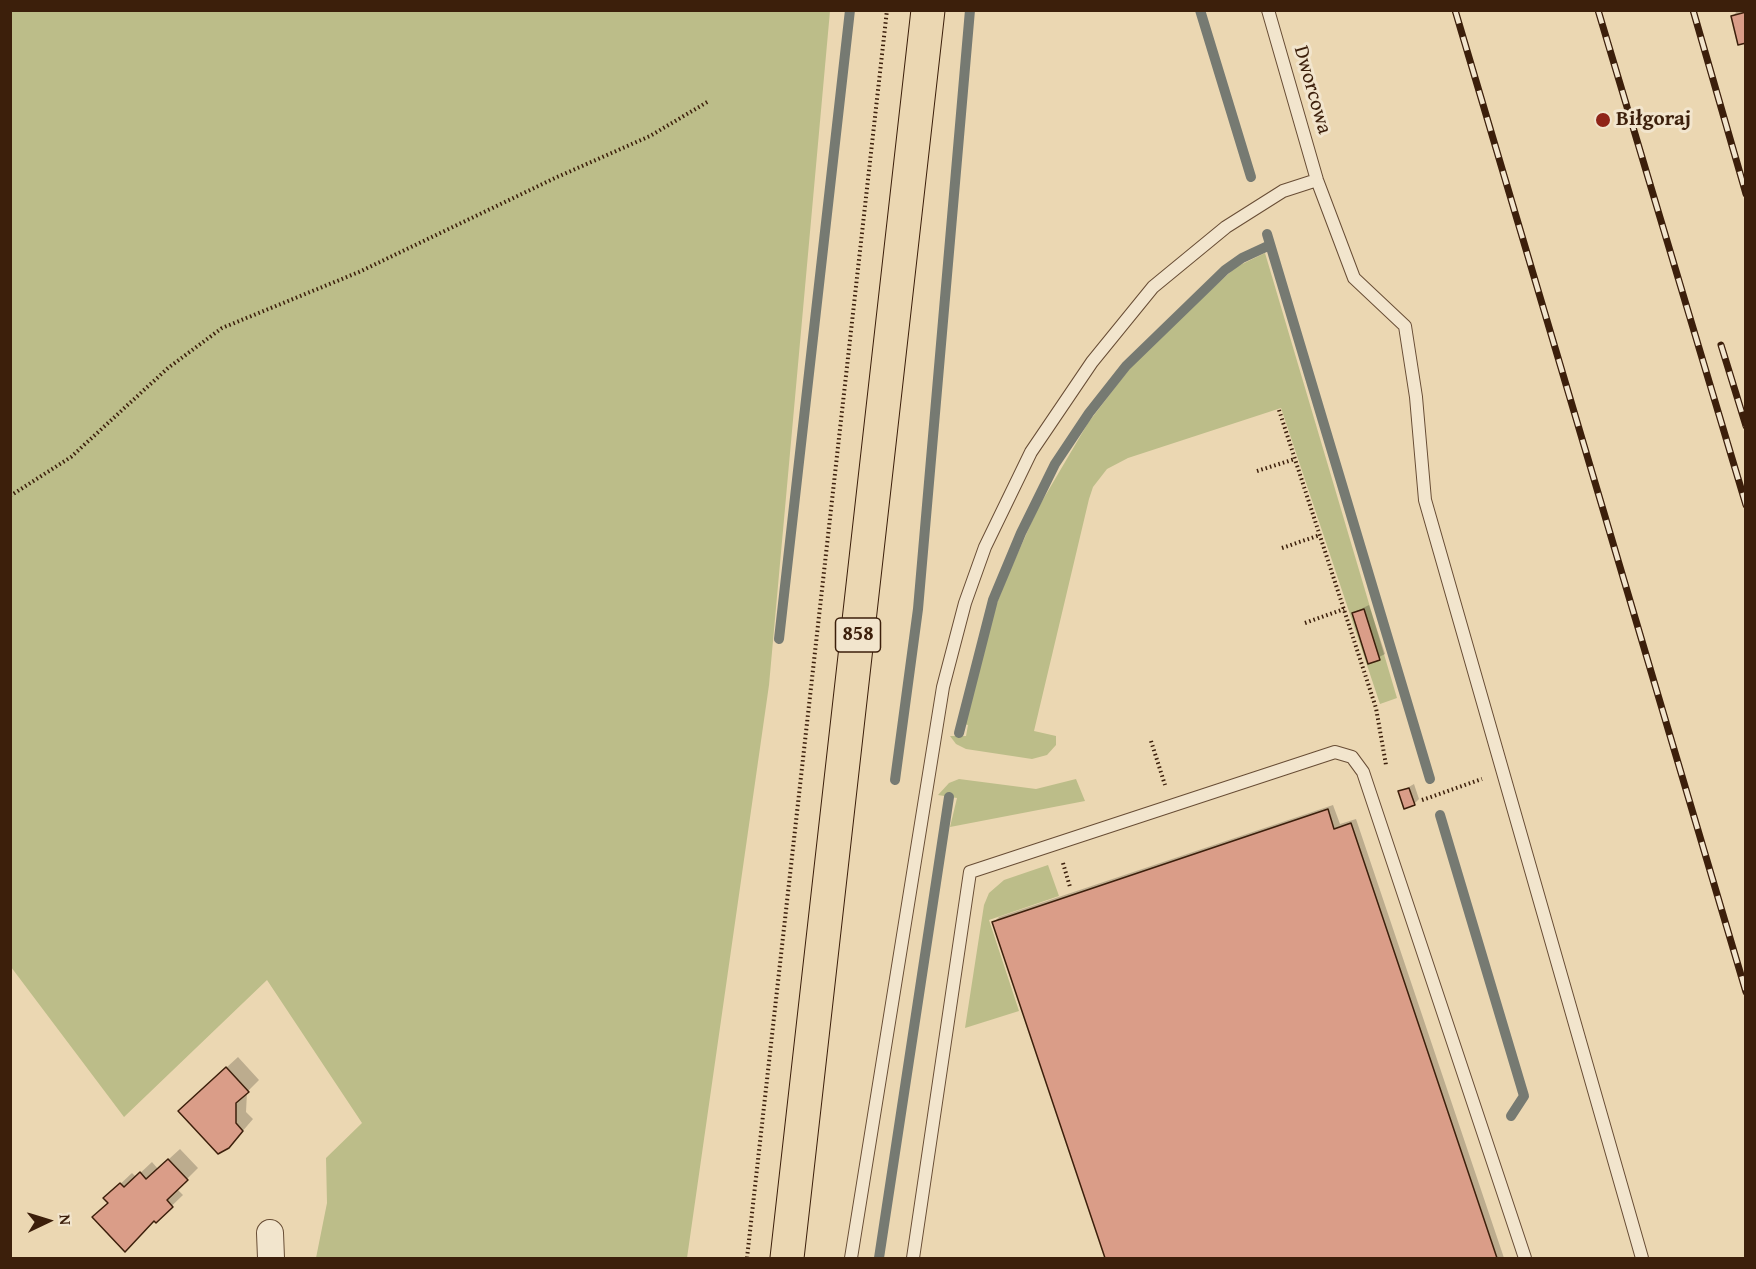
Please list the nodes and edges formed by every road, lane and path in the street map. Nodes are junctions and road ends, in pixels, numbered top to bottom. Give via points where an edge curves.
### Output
1 (886, 10) edge
2 (928, 10) edge
3 (1268, 10) edge
4 (709, 101) dead end
5 (1317, 180) junction
6 (1278, 410) dead end
7 (1294, 459) junction
8 (1257, 471) dead end
9 (10, 496) edge
10 (1320, 535) junction
11 (1282, 548) dead end
12 (1344, 609) junction
13 (1305, 623) dead end
14 (1373, 699) dead end
15 (1151, 741) dead end
16 (1159, 768) dead end
17 (1503, 771) junction
18 (1422, 800) dead end
19 (270, 1233) dead end
20 (271, 1258) edge
21 (747, 1258) edge
22 (787, 1258) edge
23 (852, 1258) edge
24 (913, 1258) edge
25 (1525, 1258) edge
26 (1642, 1258) edge

1 - 21 path
2 - 22 main road, 858
3 - 5 lane, Dworcowa
4 - 9 path via 650,136 359,272 222,328 168,368 71,458
5 - 17 lane, Dworcowa via 1354,278 1405,326 1425,500
5 - 23 lane via 1283,191 1226,227 1153,287 1092,362 1030,452 985,547 965,603 941,699
6 - 7 path
7 - 8 path
7 - 10 path
10 - 11 path
10 - 12 path
12 - 13 path
12 - 14 path
15 - 16 path
17 - 18 path
17 - 26 lane, Dworcowa
19 - 20 street
24 - 25 lane via 970,872 1335,752 1352,757 1363,772

